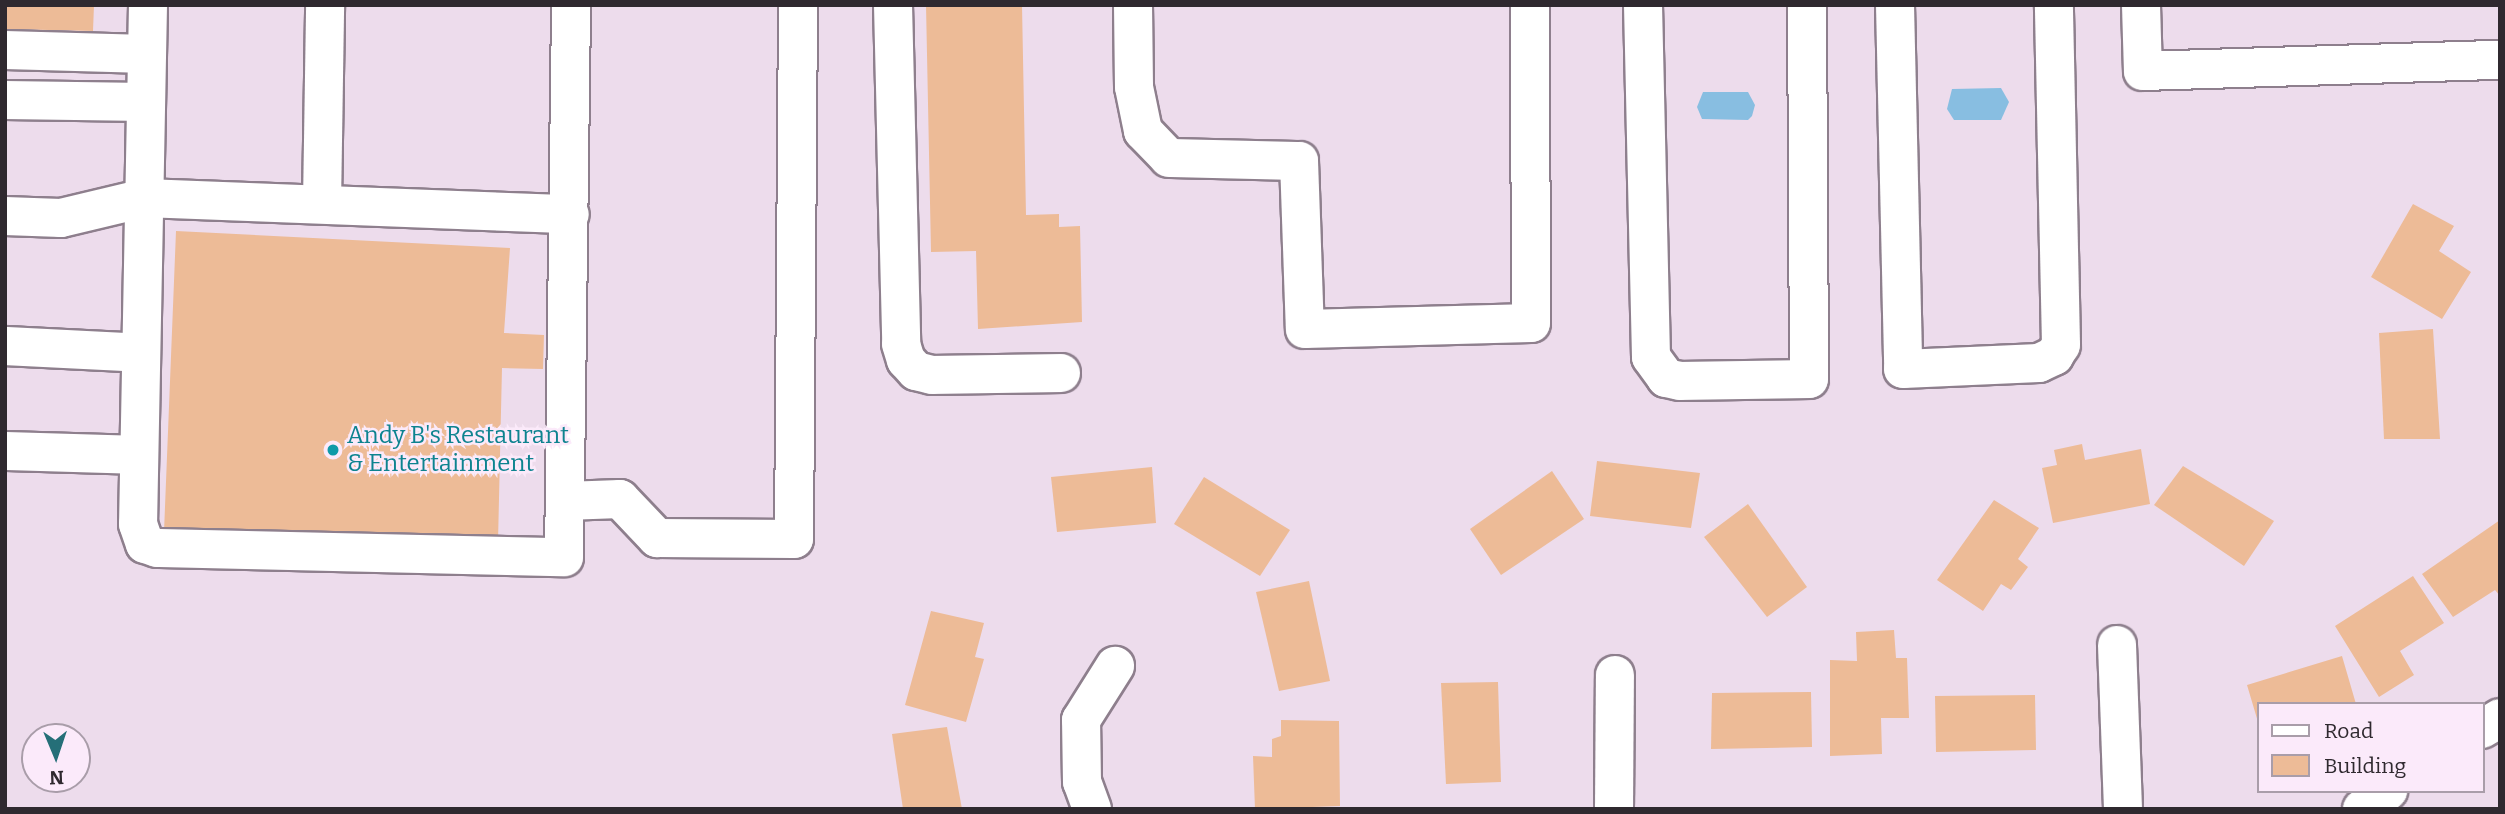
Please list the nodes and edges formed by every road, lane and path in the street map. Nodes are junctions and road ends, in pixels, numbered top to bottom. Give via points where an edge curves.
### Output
1 (148, 5) edge
2 (325, 5) edge
3 (571, 5) edge
4 (798, 5) edge
5 (893, 5) edge
6 (1133, 5) edge
7 (1530, 5) edge
8 (1643, 5) edge
9 (1807, 5) edge
10 (1895, 5) edge
11 (2054, 5) edge
12 (2141, 5) edge
13 (5, 50) edge
14 (147, 54) junction
15 (2500, 60) edge
16 (5, 100) edge
17 (146, 102) junction
18 (144, 198) junction
19 (322, 204) junction
20 (570, 214) junction
21 (5, 216) edge
22 (5, 346) edge
23 (141, 353) junction
24 (1061, 373) dead end
25 (5, 451) edge
26 (139, 455) junction
27 (565, 501) junction
28 (2116, 645) dead end
29 (1115, 666) dead end
30 (1615, 675) dead end
31 (2500, 718) edge
32 (2484, 728) edge
33 (2385, 793) edge
34 (1092, 809) edge
35 (1614, 809) edge
36 (2123, 809) edge
37 (2362, 809) edge

1 - 14 street
2 - 19 street
3 - 20 street
4 - 27 street via 794,540 657,538 620,499
5 - 24 street via 901,344 906,360 916,371 932,374
6 - 7 street via 1134,87 1143,131 1169,158 1299,161 1305,329 1531,323
8 - 9 street via 1651,357 1666,378 1679,381 1808,379
10 - 11 street via 1903,369 2039,363 2054,356 2061,345
12 - 15 street via 2143,71
13 - 14 street
14 - 17 street
16 - 17 street
17 - 18 street
18 - 19 street
18 - 21 street via 61,218
18 - 23 street
19 - 20 street
20 - 27 street
22 - 23 street
23 - 26 street
25 - 26 street
26 - 27 street via 140,536 157,548 564,557
28 - 36 street
29 - 34 street via 1081,720 1082,782
30 - 35 street
31 - 32 street
33 - 37 street

